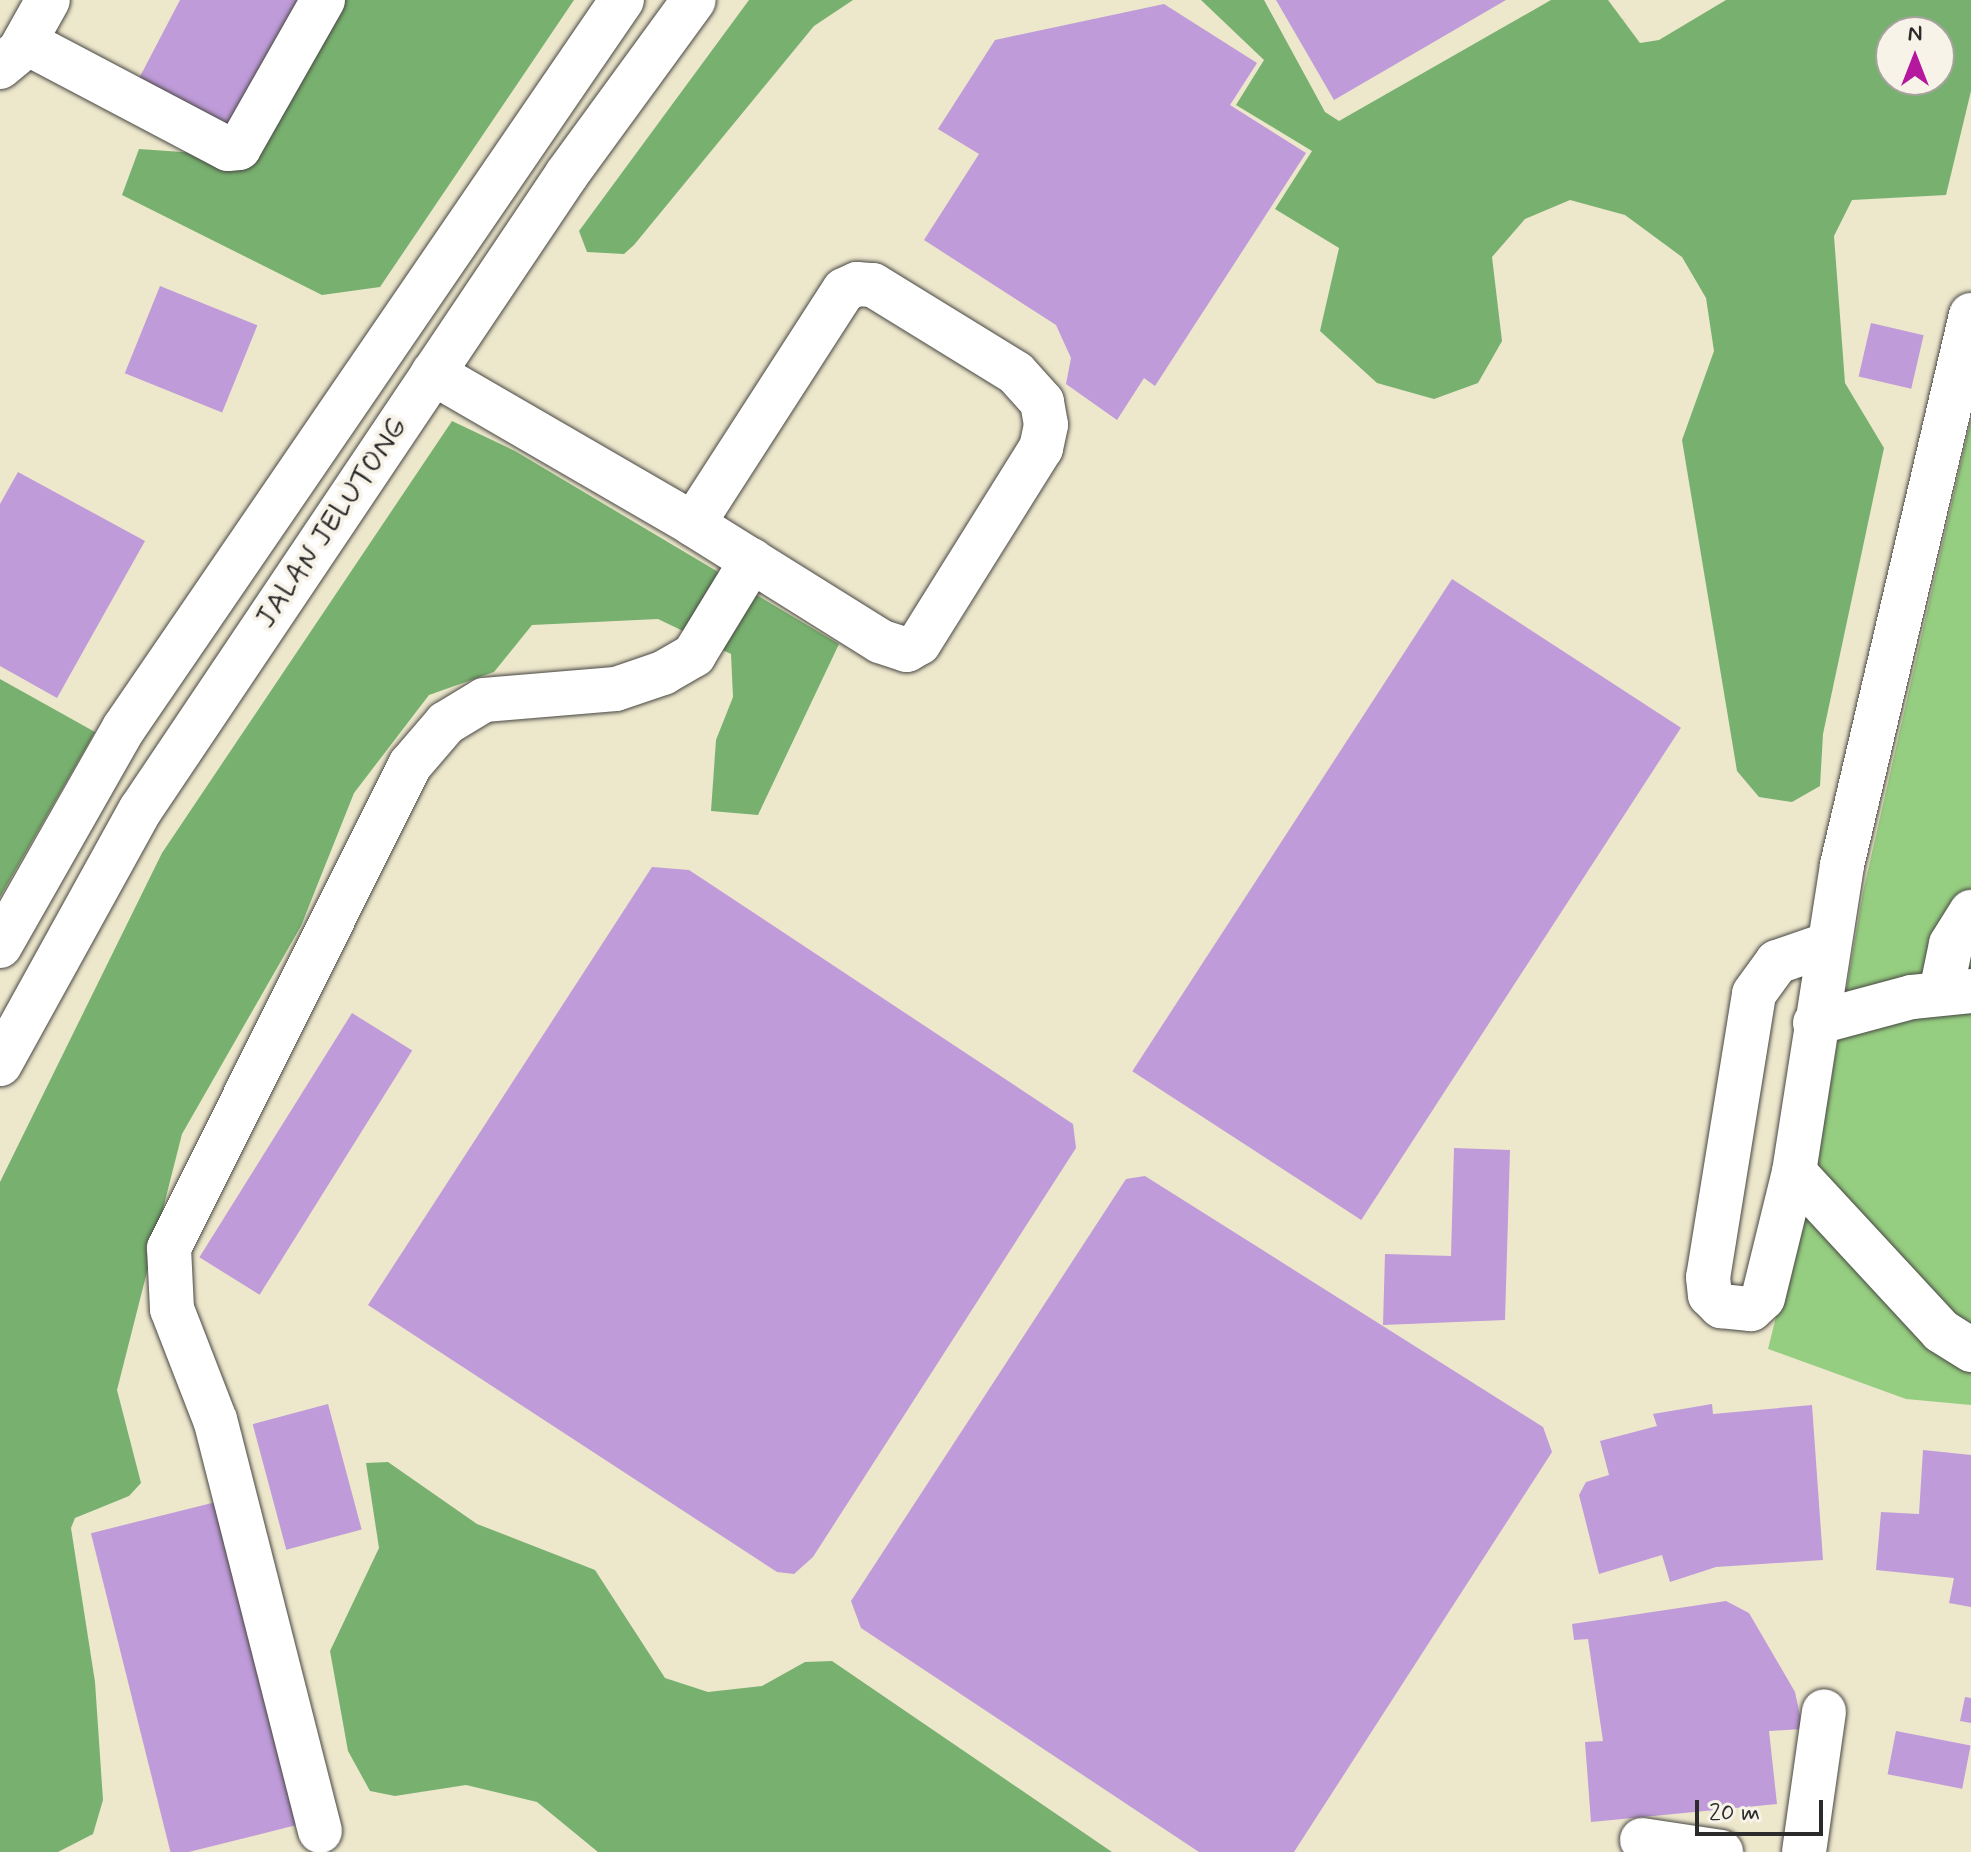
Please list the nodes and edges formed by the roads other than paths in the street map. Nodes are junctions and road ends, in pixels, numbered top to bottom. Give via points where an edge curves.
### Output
1 (48, 0) edge
2 (323, 0) edge
3 (622, 0) edge
4 (694, 0) edge
5 (12, 54) edge
6 (1971, 315) edge
7 (433, 373) junction
8 (693, 524) junction
9 (752, 560) junction
10 (1971, 912) edge
11 (1826, 945) junction
12 (0, 946) edge
13 (1956, 992) edge
14 (1815, 1023) junction
15 (0, 1064) edge
16 (1794, 1172) junction
17 (1971, 1350) edge
18 (1824, 1711) dead end
19 (320, 1831) dead end
20 (1642, 1840) dead end
21 (1721, 1852) edge
22 (1804, 1852) edge

1 - 5 main road
2 - 5 main road via 239,148
3 - 12 main road, JALAN JELUTONG via 124,728
4 - 7 main road, JALAN JELUTONG
6 - 11 main road
7 - 8 main road
7 - 15 main road, JALAN JELUTONG via 141,809
8 - 9 main road
8 - 9 main road via 844,290 857,284 873,285 983,352 1042,402 1041,448 919,643 907,650 880,641
9 - 19 main road via 701,646 673,667 616,689 484,700 466,706 437,733 410,765 169,1248 172,1309 215,1420
10 - 13 main road via 1951,944
11 - 14 main road
11 - 16 main road via 1777,962 1754,994 1708,1277 1710,1295 1721,1306 1751,1309 1763,1298
13 - 14 main road
14 - 16 main road
16 - 17 main road via 1941,1331
18 - 22 main road
20 - 21 main road

